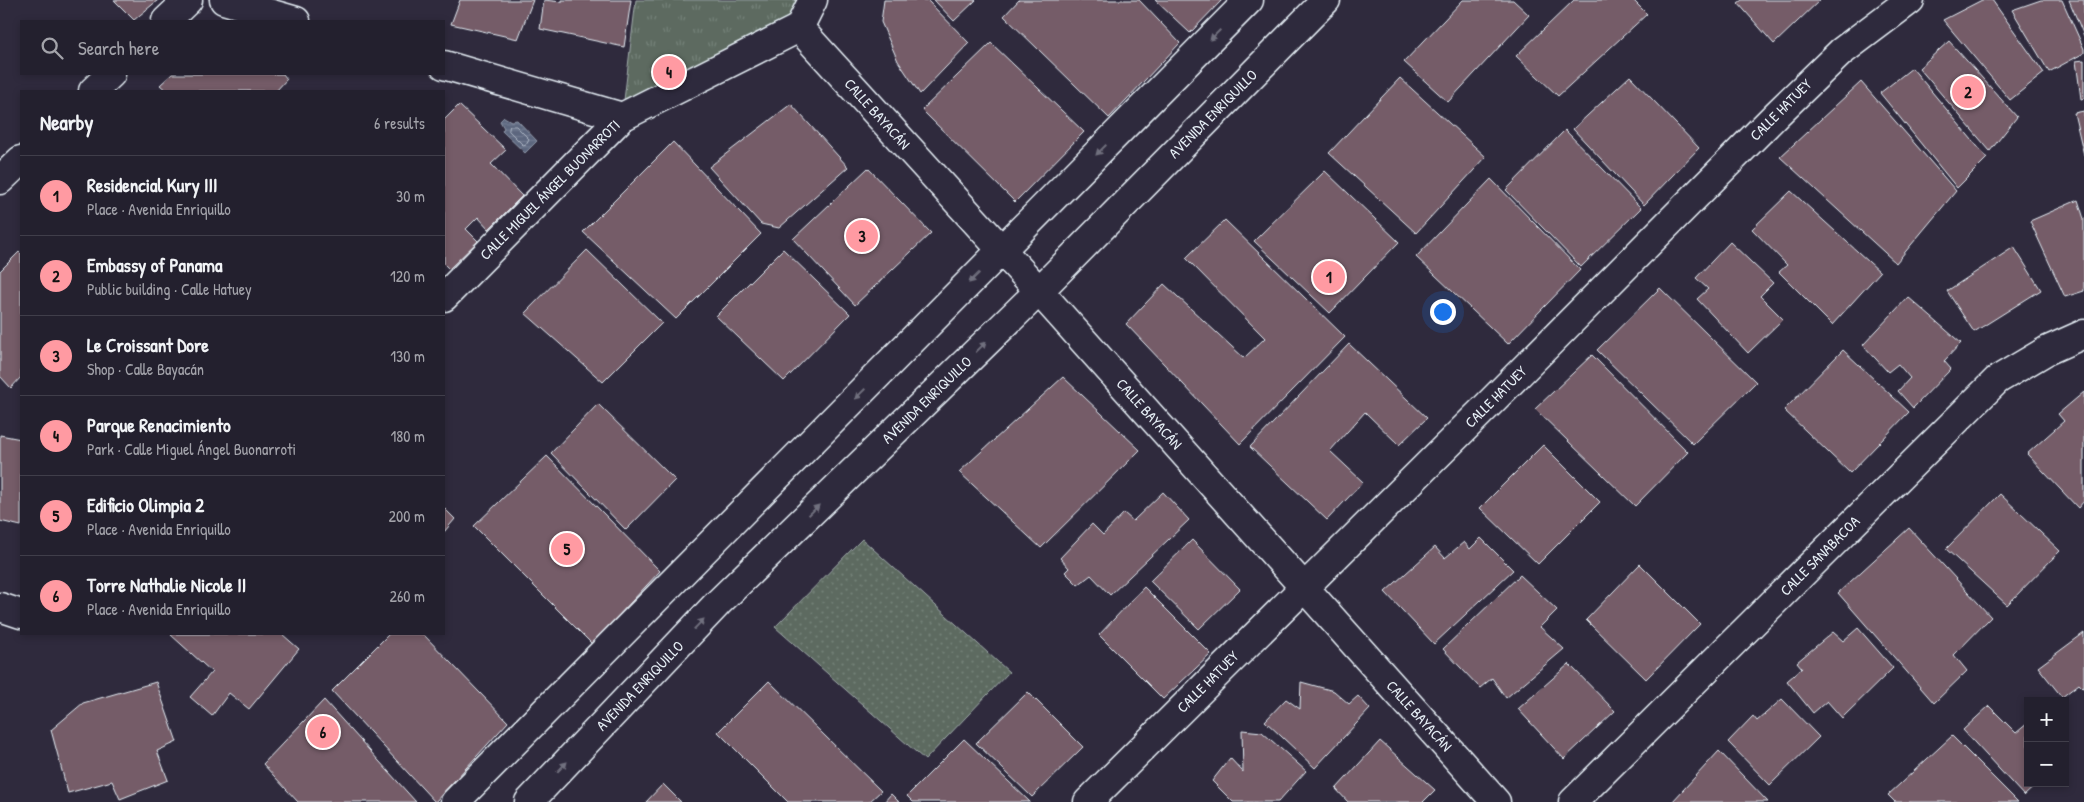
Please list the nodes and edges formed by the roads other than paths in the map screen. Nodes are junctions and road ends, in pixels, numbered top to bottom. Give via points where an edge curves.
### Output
1 (188, 0) edge
2 (224, 0) edge
3 (813, 0) edge
4 (1249, 0) edge
5 (1326, 0) edge
6 (1910, 0) edge
7 (167, 20) edge
8 (293, 20) edge
9 (799, 28) junction
10 (445, 65) edge
11 (110, 75) edge
12 (94, 90) edge
13 (622, 117) junction
14 (20, 161) edge
15 (0, 180) edge
16 (1001, 251) junction
17 (1039, 291) junction
18 (445, 296) edge
19 (2084, 334) edge
20 (1303, 587) junction
21 (0, 607) edge
22 (20, 614) edge
23 (456, 802) edge
24 (529, 802) edge
25 (1088, 802) edge
26 (1496, 802) edge
27 (1573, 802) edge

1 - 7 street
2 - 8 street
3 - 9 street
4 -> 16 street
5 - 17 street, AVENIDA ENRIQUILLO
6 - 20 street, CALLE HATUEY via 1841,52 1813,79
9 - 13 street, CALLE MIGUEL ÁNGEL BUONARROTI
9 - 16 street, CALLE BAYACÁN
10 - 13 street
11 - 12 street
13 - 18 street, CALLE MIGUEL ÁNGEL BUONARROTI
14 - 15 street
16 - 17 street, CALLE BAYACÁN
16 -> 23 street
17 - 20 street, CALLE BAYACÁN
24 -> 17 street, AVENIDA ENRIQUILLO via 718,604
19 - 27 street, CALLE SANABACOA via 2046,351 1997,380
20 - 25 street, CALLE HATUEY
20 - 26 street, CALLE BAYACÁN
21 - 22 street

